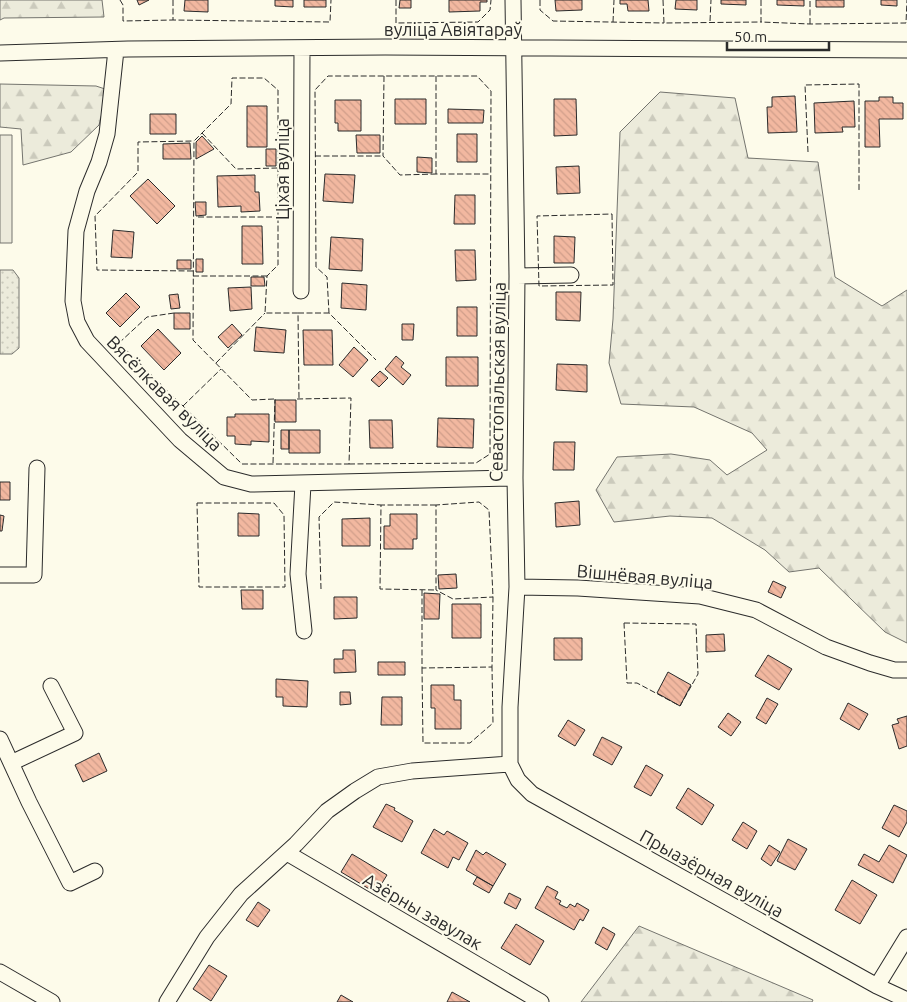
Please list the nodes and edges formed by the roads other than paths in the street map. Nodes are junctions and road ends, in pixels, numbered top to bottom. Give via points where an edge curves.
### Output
1 (512, 0) edge
2 (514, 47) junction
3 (302, 48) junction
4 (116, 50) junction
5 (907, 50) edge
6 (0, 53) edge
7 (572, 275) dead end
8 (517, 276) junction
9 (301, 291) dead end
10 (37, 468) dead end
11 (514, 478) junction
12 (303, 484) junction
13 (0, 574) edge
14 (517, 588) junction
15 (304, 631) dead end
16 (907, 670) edge
17 (51, 686) dead end
18 (0, 739) edge
19 (11, 763) junction
20 (510, 764) junction
21 (287, 853) junction
22 (95, 871) dead end
23 (907, 937) edge
24 (0, 972) edge
25 (877, 986) junction
26 (907, 1000) edge
27 (52, 1002) edge
28 (167, 1002) edge
29 (541, 1002) edge

1 - 2 street, Севастопальская вуліца
2 - 3 street, вуліца Авіятараў
2 - 5 street, вуліца Авіятараў
2 - 8 street, Севастопальская вуліца
3 - 4 street, вуліца Авіятараў
3 - 9 street, Ціхая вуліца
4 - 6 street, вуліца Авіятараў
4 - 12 street, Вясёлкавая вуліца via 107,134 76,231 73,301 77,322 87,341 173,432 224,477 251,484
7 - 8 street
8 - 11 street, Севастопальская вуліца
10 - 13 street via 34,575
11 - 12 street, Вясёлкавая вуліца
11 - 14 street, Севастопальская вуліца
12 - 15 street via 298,574
14 - 16 street, Вішнёвая вуліца via 578,588 700,596 756,610 826,647 870,663
14 - 20 street, Севастопальская вуліца
17 - 19 street via 74,733
18 - 19 street
19 - 22 street via 70,883
20 - 21 street via 412,771 378,777 327,811
20 - 25 street, Прыазёрная вуліца via 518,780 532,794
21 - 28 street via 241,894 207,937
21 - 29 street, Азёрны завулак
23 - 25 street
24 - 27 street
25 - 26 street, Прыазёрная вуліца

